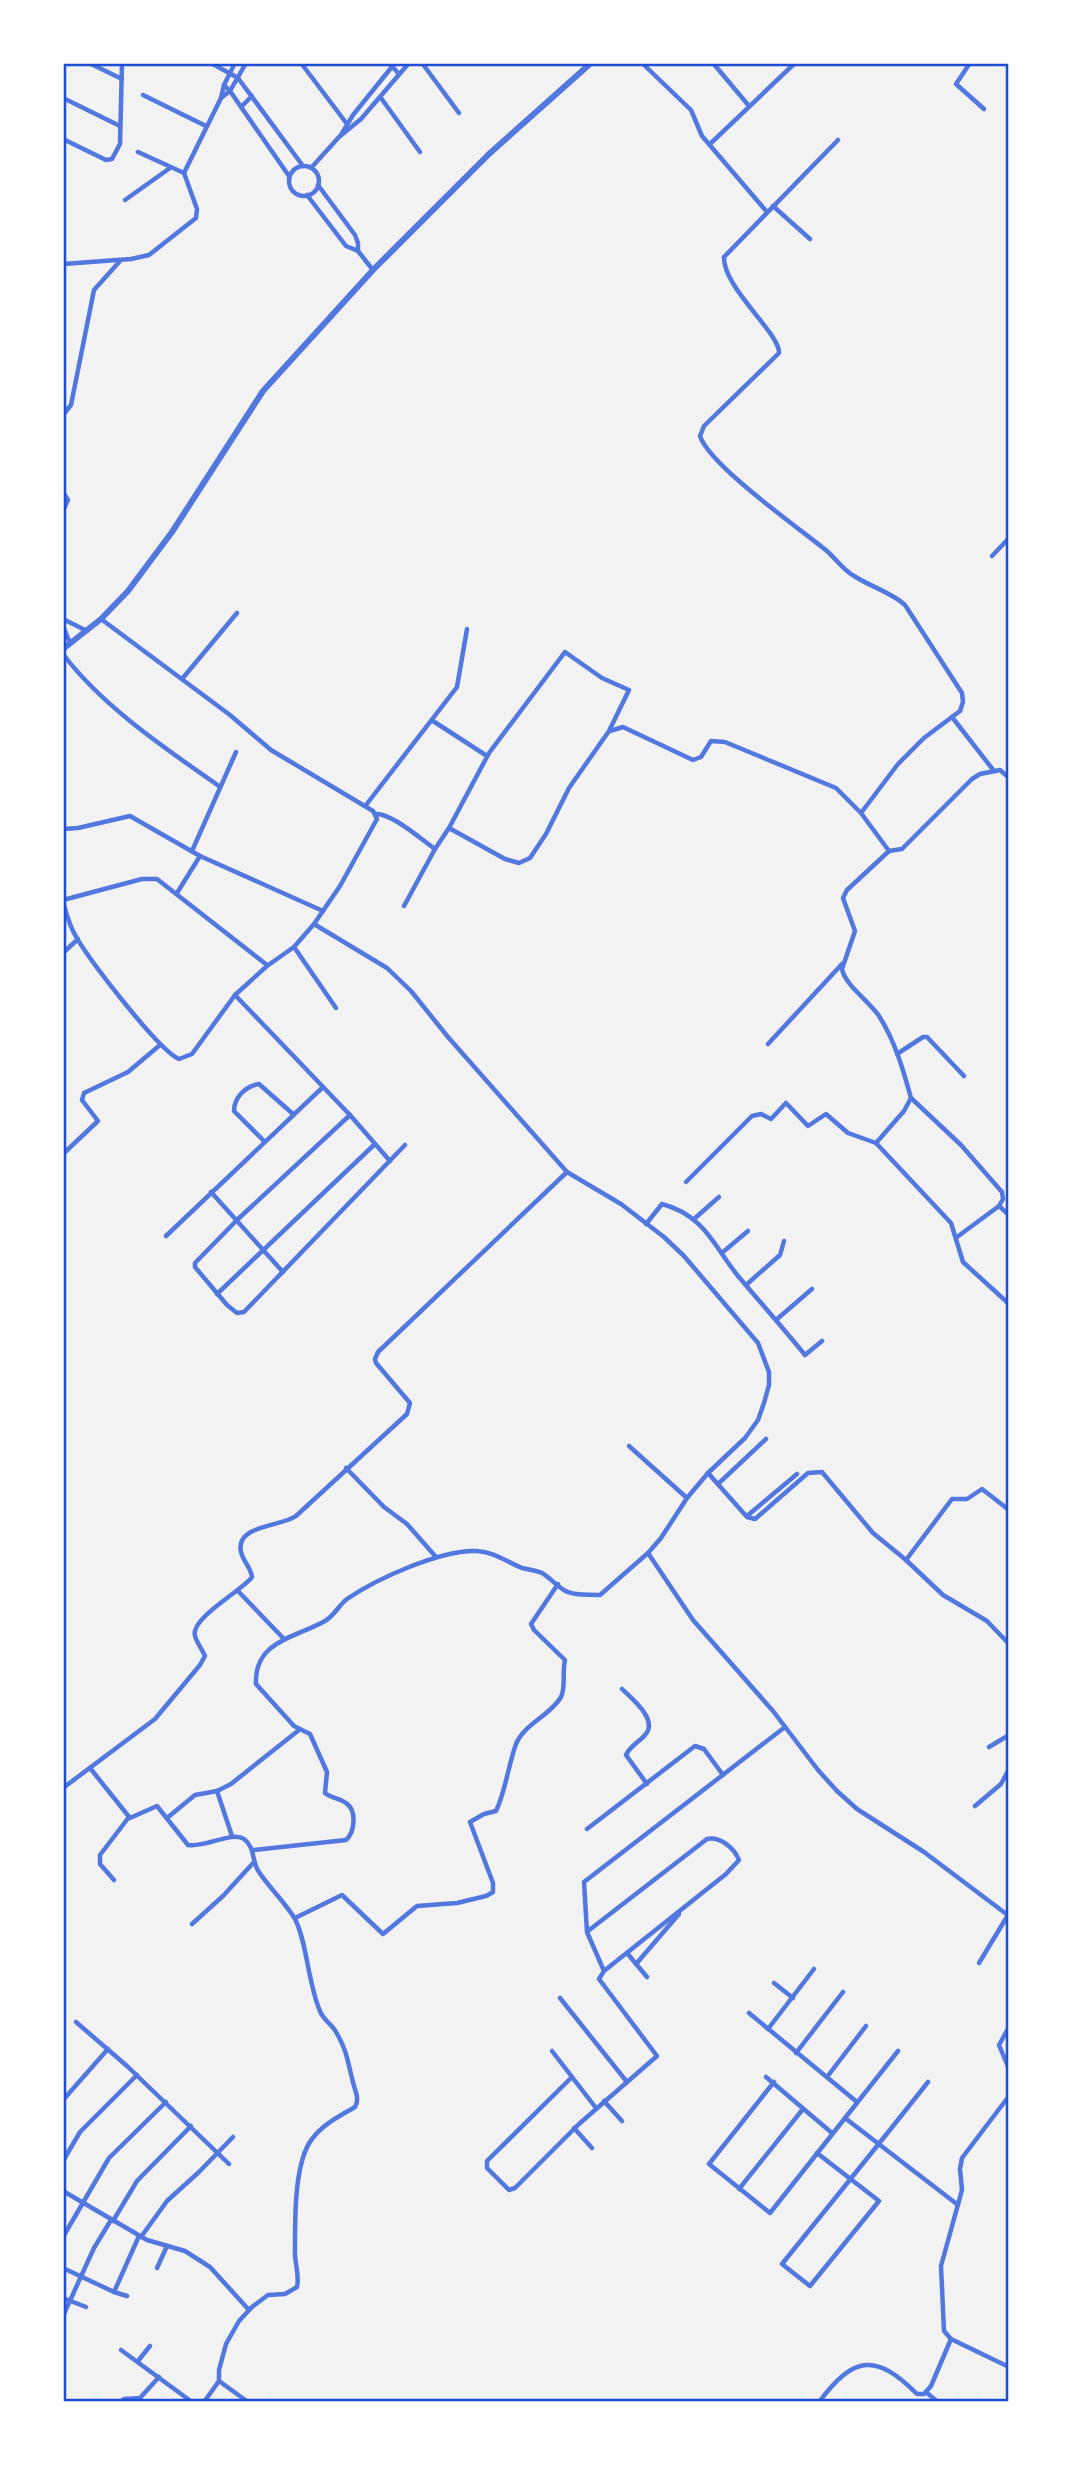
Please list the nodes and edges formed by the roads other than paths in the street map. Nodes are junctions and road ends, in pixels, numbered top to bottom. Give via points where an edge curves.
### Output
1 (89, 63) edge
2 (122, 63) edge
3 (211, 63) edge
4 (235, 63) edge
5 (246, 63) edge
6 (301, 63) edge
7 (409, 63) edge
8 (422, 63) edge
9 (591, 63) edge
10 (642, 63) edge
11 (713, 63) edge
12 (795, 63) edge
13 (392, 64) edge
14 (968, 64) edge
15 (230, 73) junction
16 (399, 74) junction
17 (238, 78) junction
18 (122, 79) junction
19 (224, 85) junction
20 (230, 91) junction
21 (143, 95) dead end
22 (252, 96) junction
23 (63, 98) edge
24 (381, 98) junction
25 (221, 99) junction
26 (749, 106) junction
27 (241, 107) junction
28 (984, 109) dead end
29 (459, 113) dead end
30 (120, 126) junction
31 (206, 126) junction
32 (349, 126) junction
33 (63, 139) edge
34 (838, 141) dead end
35 (710, 144) junction
36 (138, 152) dead end
37 (420, 152) dead end
38 (303, 166) junction
39 (311, 168) junction
40 (170, 169) junction
41 (184, 173) junction
42 (289, 176) junction
43 (318, 186) junction
44 (307, 195) junction
45 (125, 200) dead end
46 (773, 206) junction
47 (767, 212) junction
48 (810, 239) dead end
49 (358, 251) junction
50 (121, 260) junction
51 (63, 264) edge
52 (373, 270) junction
53 (63, 415) edge
54 (63, 443) edge
55 (63, 450) edge
56 (63, 492) edge
57 (63, 511) edge
58 (1009, 538) edge
59 (992, 556) dead end
60 (237, 613) dead end
61 (101, 619) junction
62 (63, 620) edge
63 (63, 626) edge
64 (467, 629) dead end
65 (87, 631) junction
66 (70, 644) junction
67 (63, 649) edge
68 (63, 654) edge
69 (182, 679) junction
70 (952, 718) junction
71 (433, 721) junction
72 (609, 731) junction
73 (236, 752) dead end
74 (486, 756) junction
75 (994, 771) junction
76 (1009, 778) edge
77 (219, 786) junction
78 (366, 805) junction
79 (861, 813) junction
80 (375, 814) junction
81 (449, 828) junction
82 (63, 829) edge
83 (435, 849) junction
84 (889, 851) junction
85 (192, 852) junction
86 (200, 856) junction
87 (177, 893) junction
88 (63, 901) edge
89 (404, 906) dead end
90 (323, 911) junction
91 (314, 924) junction
92 (78, 939) junction
93 (294, 947) junction
94 (63, 953) edge
95 (845, 961) junction
96 (267, 966) junction
97 (235, 995) junction
98 (336, 1008) dead end
99 (768, 1044) dead end
100 (160, 1045) junction
101 (897, 1054) junction
102 (964, 1076) dead end
103 (323, 1086) junction
104 (911, 1098) junction
105 (293, 1114) junction
106 (350, 1115) junction
107 (264, 1141) junction
108 (876, 1143) junction
109 (375, 1144) junction
110 (405, 1145) dead end
111 (63, 1154) edge
112 (390, 1161) junction
113 (567, 1172) junction
114 (686, 1182) dead end
115 (211, 1192) junction
116 (719, 1196) dead end
117 (999, 1206) junction
118 (1009, 1215) edge
119 (694, 1219) junction
120 (237, 1220) junction
121 (646, 1224) junction
122 (748, 1231) dead end
123 (166, 1236) dead end
124 (957, 1237) junction
125 (784, 1241) dead end
126 (263, 1249) junction
127 (723, 1252) junction
128 (283, 1272) junction
129 (746, 1285) junction
130 (813, 1289) dead end
131 (217, 1294) junction
132 (1009, 1304) edge
133 (776, 1320) junction
134 (822, 1340) dead end
135 (766, 1439) dead end
136 (629, 1446) dead end
137 (346, 1468) junction
138 (708, 1473) junction
139 (797, 1474) dead end
140 (718, 1484) junction
141 (687, 1499) junction
142 (1009, 1510) edge
143 (747, 1517) junction
144 (648, 1553) junction
145 (436, 1557) junction
146 (906, 1560) junction
147 (558, 1584) junction
148 (238, 1591) junction
149 (284, 1639) junction
150 (1009, 1644) edge
151 (622, 1689) dead end
152 (786, 1727) junction
153 (299, 1730) junction
154 (1009, 1735) edge
155 (989, 1747) dead end
156 (90, 1768) junction
157 (1009, 1769) edge
158 (723, 1775) junction
159 (648, 1784) junction
160 (63, 1788) edge
161 (216, 1791) junction
162 (975, 1806) dead end
163 (129, 1817) junction
164 (167, 1818) junction
165 (587, 1829) dead end
166 (232, 1836) junction
167 (253, 1850) junction
168 (254, 1862) junction
169 (114, 1880) dead end
170 (686, 1906) junction
171 (1009, 1915) edge
172 (295, 1918) junction
173 (192, 1924) dead end
174 (587, 1932) junction
175 (627, 1953) junction
176 (979, 1963) dead end
177 (636, 1964) junction
178 (814, 1969) dead end
179 (604, 1971) junction
180 (647, 1976) dead end
181 (774, 1983) dead end
182 (843, 1992) dead end
183 (560, 1998) dead end
184 (793, 1998) junction
185 (749, 2013) dead end
186 (76, 2022) dead end
187 (866, 2026) dead end
188 (1009, 2027) edge
189 (768, 2029) junction
190 (108, 2049) junction
191 (552, 2051) dead end
192 (898, 2051) dead end
193 (796, 2053) junction
194 (1009, 2069) edge
195 (137, 2075) junction
196 (572, 2077) junction
197 (766, 2077) dead end
198 (827, 2077) junction
199 (627, 2082) junction
200 (774, 2082) junction
201 (929, 2082) dead end
202 (1009, 2096) edge
203 (63, 2100) edge
204 (604, 2101) junction
205 (166, 2102) junction
206 (857, 2102) junction
207 (596, 2108) junction
208 (803, 2109) junction
209 (845, 2118) junction
210 (622, 2122) dead end
211 (191, 2126) junction
212 (574, 2128) junction
213 (832, 2133) junction
214 (233, 2137) dead end
215 (878, 2145) junction
216 (592, 2148) dead end
217 (219, 2152) junction
218 (817, 2153) junction
219 (63, 2161) edge
220 (229, 2164) dead end
221 (850, 2180) junction
222 (739, 2189) junction
223 (63, 2192) edge
224 (83, 2204) junction
225 (958, 2205) junction
226 (112, 2221) junction
227 (140, 2236) junction
228 (63, 2237) edge
229 (167, 2246) junction
230 (63, 2268) edge
231 (157, 2268) dead end
232 (81, 2276) junction
233 (114, 2292) junction
234 (127, 2295) dead end
235 (63, 2298) edge
236 (70, 2300) junction
237 (86, 2307) dead end
238 (248, 2311) junction
239 (63, 2316) edge
240 (951, 2339) junction
241 (150, 2346) dead end
242 (121, 2350) dead end
243 (138, 2361) junction
244 (1009, 2367) edge
245 (159, 2377) junction
246 (219, 2381) junction
247 (927, 2393) junction
248 (120, 2402) edge
249 (192, 2402) edge
250 (204, 2402) edge
251 (248, 2402) edge
252 (819, 2402) edge
253 (938, 2402) edge

1 - 18 street
2 - 18 street
3 - 15 street
4 - 15 street
5 - 17 street
6 - 32 street
7 - 16 street
8 - 29 street
9 - 52 street via 489,154
10 - 35 street via 691,110
11 - 26 street
12 - 26 street
13 - 16 street
13 - 32 street
14 - 28 street via 956,84
15 - 17 street
15 - 19 street
16 - 24 street
17 - 20 street
17 - 22 street
18 - 30 street
19 - 20 street
19 - 25 street
20 - 25 street
20 - 27 street
21 - 31 street
22 - 27 street
22 - 38 street
23 - 30 street
24 - 32 street
24 - 37 street
25 - 31 street
26 - 35 street
27 - 42 street
30 - 33 street via 120,144 112,159
31 - 41 street
32 - 39 street
34 - 46 street
35 - 47 street
36 - 40 street
38 - 39 street
38 - 42 street
39 - 43 street
40 - 41 street
40 - 45 street
41 - 50 street via 196,218 149,255
42 - 44 street via 293,191
43 - 44 street
43 - 49 street via 355,235
44 - 49 street via 346,246
46 - 47 street
46 - 48 street
47 - 70 street via 723,259 779,353 704,426 701,441 851,575 905,605 962,693 962,707
49 - 52 street
50 - 51 street
50 - 53 street via 94,290 71,405
52 - 61 street via 263,391 173,532
54 - 55 street
56 - 57 street via 68,500
58 - 59 street
60 - 69 street
61 - 65 street
61 - 69 street
62 - 65 street
63 - 66 street
64 - 71 street via 457,687
65 - 66 street
66 - 67 street
68 - 77 street via 87,682 161,745
69 - 78 street via 271,750
70 - 75 street
70 - 79 street via 898,764
71 - 74 street
71 - 78 street
72 - 74 street via 629,690 565,652
72 - 79 street via 623,727 693,760 701,757 711,741 725,742 836,788
72 - 81 street via 569,788 530,858 519,863 505,859
73 - 77 street
74 - 81 street
75 - 76 street
75 - 84 street via 972,779 902,849
77 - 85 street
78 - 80 street
79 - 84 street
80 - 83 street via 390,817
80 - 90 street via 377,819
81 - 83 street
82 - 85 street via 130,816
83 - 89 street
84 - 95 street via 843,898 855,931
85 - 86 street
86 - 87 street
86 - 90 street
87 - 88 street via 157,878 142,879
87 - 96 street
88 - 92 street
90 - 91 street
91 - 93 street
91 - 113 street via 387,968 411,991
92 - 94 street
92 - 100 street
93 - 96 street
93 - 98 street
95 - 99 street
95 - 101 street via 844,977 871,1005
96 - 97 street
97 - 100 street via 192,1054 176,1059
97 - 103 street
100 - 111 street via 128,1072 84,1093 82,1100 97,1121
101 - 102 street via 927,1037
101 - 104 street
103 - 105 street
103 - 106 street
104 - 108 street
104 - 117 street via 1002,1192
105 - 107 street
105 - 107 street via 262,1085 252,1086 239,1097 234,1111
106 - 109 street
106 - 120 street
107 - 115 street
108 - 114 street via 848,1133 826,1114 808,1126 786,1103 771,1119 752,1116
108 - 124 street via 951,1223
109 - 112 street
109 - 126 street
110 - 112 street
112 - 128 street
113 - 121 street
113 - 137 street via 376,1355 378,1366 408,1400 409,1410
115 - 120 street
115 - 123 street
116 - 119 street
117 - 118 street
117 - 124 street
119 - 121 street via 664,1203
119 - 127 street
120 - 126 street
120 - 131 street via 195,1263
121 - 138 street via 684,1256 758,1343 769,1372 758,1420 746,1438
122 - 127 street
124 - 132 street via 963,1262
125 - 129 street via 780,1255
126 - 128 street
126 - 131 street
127 - 129 street
128 - 131 street via 239,1314
129 - 133 street
130 - 133 street
133 - 134 street via 804,1355
135 - 140 street
136 - 141 street
137 - 145 street
137 - 148 street via 290,1520 243,1537 241,1552 253,1575
138 - 140 street
138 - 141 street
139 - 143 street
140 - 143 street
141 - 144 street
142 - 146 street via 982,1489 967,1499 952,1499
143 - 146 street via 758,1518 808,1473 822,1472 873,1533
144 - 147 street via 600,1595 566,1592
144 - 152 street via 693,1619
145 - 147 street via 476,1551 540,1572
145 - 149 street via 352,1596 327,1620
146 - 150 street via 943,1595 987,1620
147 - 172 street via 531,1624 565,1660 562,1695 517,1744 496,1811 470,1822 494,1892 457,1903 416,1906 383,1934 342,1895
148 - 149 street
148 - 156 street via 196,1626 194,1635 205,1656 155,1719
149 - 153 street via 260,1659 255,1683
151 - 159 street via 649,1724 647,1733 626,1755
152 - 158 street
152 - 171 street via 818,1770 857,1809
153 - 161 street
153 - 167 street via 310,1734 327,1772 325,1794 351,1807 352,1834 346,1840
154 - 155 street
156 - 160 street
156 - 163 street
157 - 162 street via 1001,1784
158 - 159 street via 698,1745
158 - 174 street via 584,1882
159 - 165 street
161 - 164 street via 192,1797
161 - 166 street
163 - 164 street via 156,1806
163 - 169 street via 99,1857
164 - 166 street via 188,1846
166 - 167 street via 243,1839
167 - 168 street
168 - 172 street
168 - 173 street
170 - 174 street via 739,1860 718,1839 707,1839
170 - 175 street
170 - 177 street
171 - 176 street
172 - 238 street via 320,2012 347,2052 359,2101 307,2145 296,2209 297,2287 285,2294 268,2295
174 - 179 street
175 - 177 street
175 - 179 street
177 - 180 street
178 - 184 street
179 - 199 street via 599,1976 601,1983 657,2054
181 - 184 street
182 - 193 street
183 - 199 street
184 - 189 street
185 - 189 street
186 - 190 street
187 - 198 street
188 - 194 street via 999,2045
189 - 193 street
190 - 195 street
190 - 203 street
191 - 196 street
192 - 206 street
193 - 198 street
195 - 205 street
195 - 219 street via 80,2132
196 - 207 street
196 - 212 street via 486,2161 487,2168 513,2190
197 - 200 street
198 - 206 street
199 - 204 street
200 - 208 street
200 - 222 street via 709,2164
201 - 215 street
202 - 225 street via 964,2154
204 - 207 street
204 - 210 street
205 - 211 street
205 - 224 street via 108,2158
206 - 209 street
207 - 212 street
208 - 213 street
208 - 222 street
209 - 213 street
209 - 215 street
211 - 217 street
211 - 226 street via 136,2181
212 - 216 street
213 - 218 street
214 - 217 street
215 - 221 street
215 - 225 street
217 - 220 street
217 - 227 street via 167,2202
218 - 221 street
218 - 222 street via 770,2213
221 - 221 street via 782,2264 810,2286 879,2201
223 - 224 street
224 - 226 street
224 - 228 street
225 - 240 street via 941,2266 944,2331
226 - 227 street
226 - 232 street
227 - 229 street
227 - 233 street
229 - 231 street
229 - 238 street via 210,2267
230 - 232 street
232 - 233 street
232 - 236 street
233 - 234 street
235 - 236 street
236 - 237 street
236 - 239 street
238 - 246 street via 226,2344
240 - 244 street
240 - 247 street
241 - 243 street
242 - 243 street
243 - 245 street
245 - 248 street via 140,2398
245 - 249 street
246 - 250 street
246 - 251 street
247 - 252 street via 918,2395 886,2368 865,2365 847,2371
247 - 253 street

